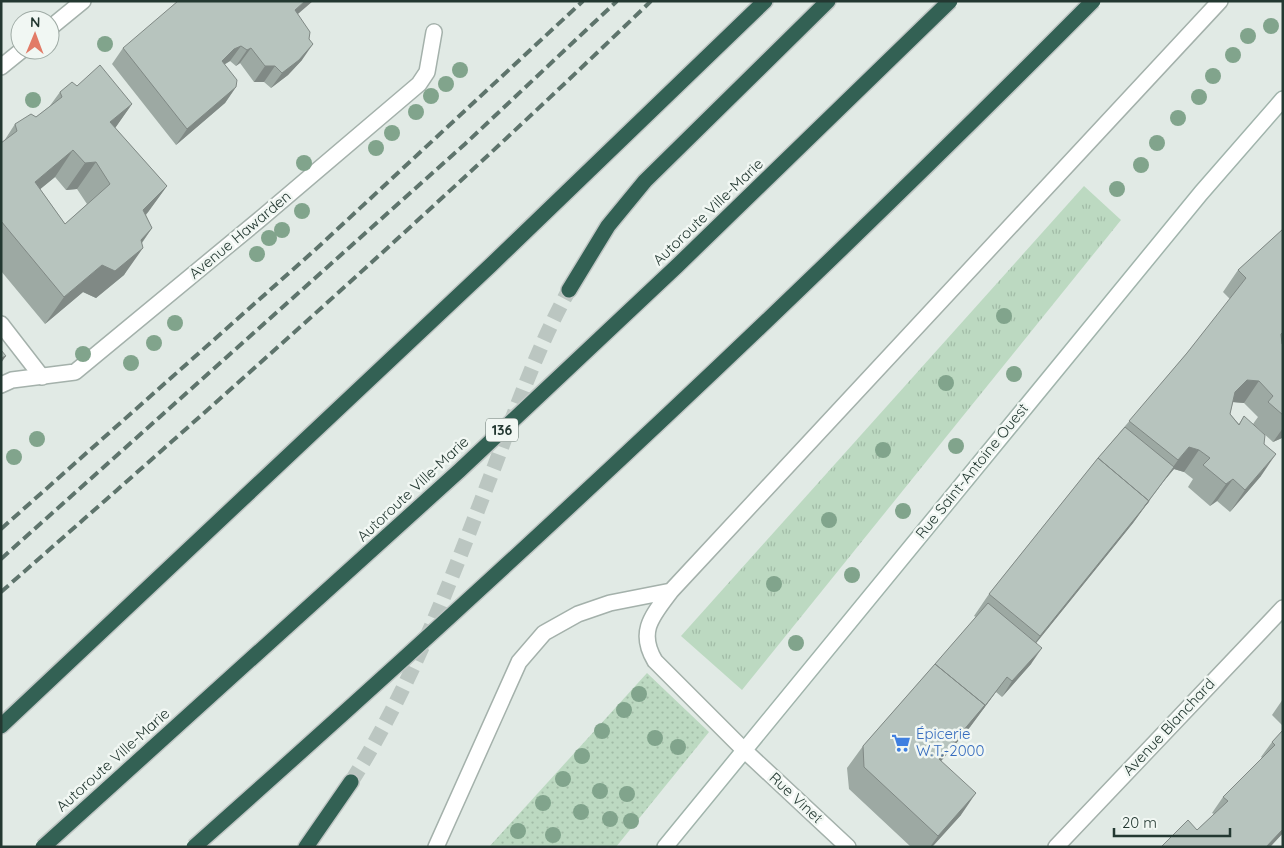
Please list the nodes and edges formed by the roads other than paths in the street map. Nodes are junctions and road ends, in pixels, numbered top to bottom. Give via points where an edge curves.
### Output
1 (83, 1) edge
2 (764, 1) edge
3 (828, 1) edge
4 (950, 1) edge
5 (1093, 1) edge
6 (1220, 1) edge
7 (60, 20) edge
8 (434, 32) dead end
9 (1283, 99) edge
10 (569, 290) tunnel mouth
11 (1, 324) edge
12 (42, 376) junction
13 (1, 385) edge
14 (671, 591) junction
15 (1283, 608) edge
16 (1, 726) edge
17 (744, 750) junction
18 (351, 782) tunnel mouth
19 (42, 847) edge
20 (194, 847) edge
21 (306, 847) edge
22 (436, 847) edge
23 (665, 847) edge
24 (848, 847) edge
25 (1056, 847) edge

1 - 7 main road
2 - 16 highway via 491,265
3 - 10 highway via 645,181 597,242
4 - 19 highway, Autoroute Ville-Marie / 136, bridge via 677,266 459,471
5 - 20 highway, bridge via 768,318 542,531
6 - 14 main road
8 - 12 main road, Avenue Hawarden via 427,72 419,84 75,372
9 - 17 main road, Rue Saint-Antoine Ouest via 1201,194
11 - 12 main road
12 - 13 main road, Avenue Hawarden via 12,380
14 - 17 main road, Rue Vinet via 652,616 646,633 647,648 655,661
14 - 22 main road via 610,603 578,614 544,633 519,662
15 - 25 main road, Avenue Blanchard
17 - 23 main road, Rue Saint-Antoine Ouest
17 - 24 main road, Rue Vinet
18 - 21 highway

